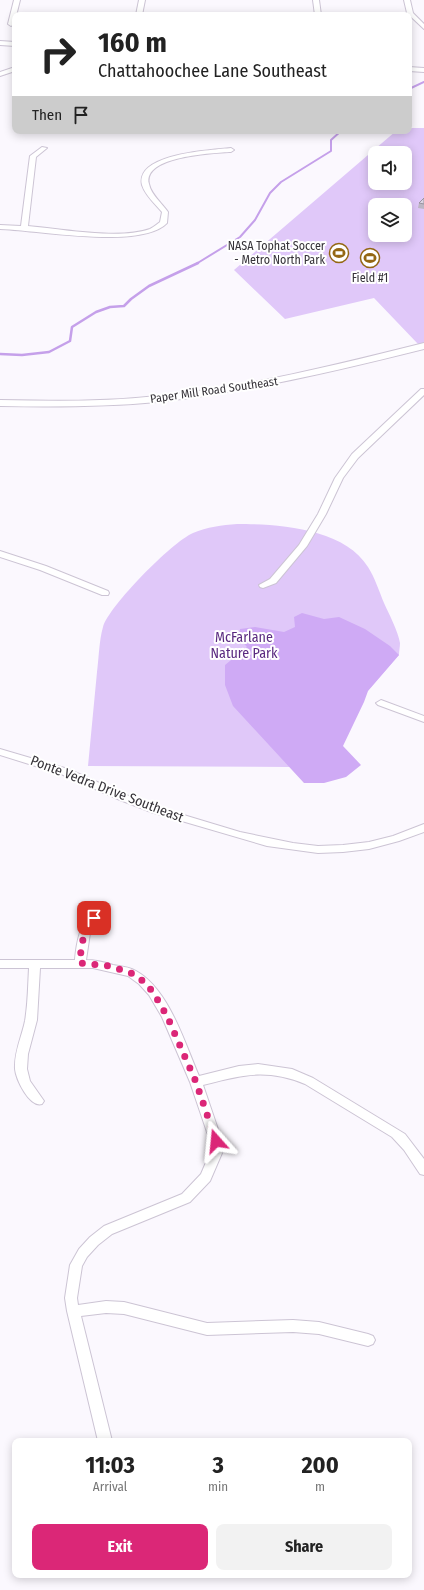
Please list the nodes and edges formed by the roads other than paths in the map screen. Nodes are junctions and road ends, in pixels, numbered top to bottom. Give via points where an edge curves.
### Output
1 (17, 0) edge
2 (142, 0) edge
3 (316, 0) edge
4 (407, 0) edge
5 (14, 12) edge
6 (140, 12) edge
7 (318, 12) edge
8 (410, 12) edge
9 (412, 15) edge
10 (12, 20) edge
11 (11, 24) dead end
12 (424, 30) edge
13 (0, 43) edge
14 (12, 44) edge
15 (412, 69) edge
16 (12, 70) edge
17 (424, 70) edge
18 (0, 74) edge
19 (44, 148) dead end
20 (231, 150) dead end
21 (0, 227) edge
22 (24, 228) junction
23 (424, 346) edge
24 (424, 391) edge
25 (0, 403) edge
26 (0, 554) edge
27 (264, 584) dead end
28 (105, 593) dead end
29 (380, 703) dead end
30 (424, 719) edge
31 (0, 752) edge
32 (424, 828) edge
33 (94, 918) dead end
34 (35, 963) junction
35 (80, 963) junction
36 (0, 964) edge
37 (196, 1082) junction
38 (38, 1102) dead end
39 (424, 1170) edge
40 (73, 1311) junction
41 (368, 1340) dead end
42 (104, 1438) edge

1 - 5 street
2 - 6 street
3 - 7 street
4 - 8 street
9 - 12 street
10 - 11 street
13 - 14 street
15 - 17 street
16 - 18 street
19 - 22 street via 33,156
20 - 22 street via 188,154 160,163 150,170 145,180 146,186 166,216 164,223 156,229 141,234 121,235
21 - 22 street
23 - 25 street, Paper Mill Road Southeast via 294,378 157,399
24 - 27 street via 355,456 339,478 303,546 273,581
26 - 28 street
29 - 30 street
31 - 32 street, Ponte Vedra Drive Southeast via 55,767 135,802 186,820 288,847 354,848 399,838
33 - 35 street via 83,936
34 - 35 street
34 - 36 street
34 - 38 street via 31,1020 22,1054 21,1069 25,1083
35 - 37 street via 110,966 131,973 148,987 161,1004
37 - 39 street via 258,1069 292,1074 396,1134 417,1156
37 - 40 street via 216,1141 215,1158 206,1177 186,1198 108,1230 94,1241 76,1265 71,1298
40 - 41 street via 106,1307 124,1308 207,1329 294,1326 318,1328
40 - 42 street

